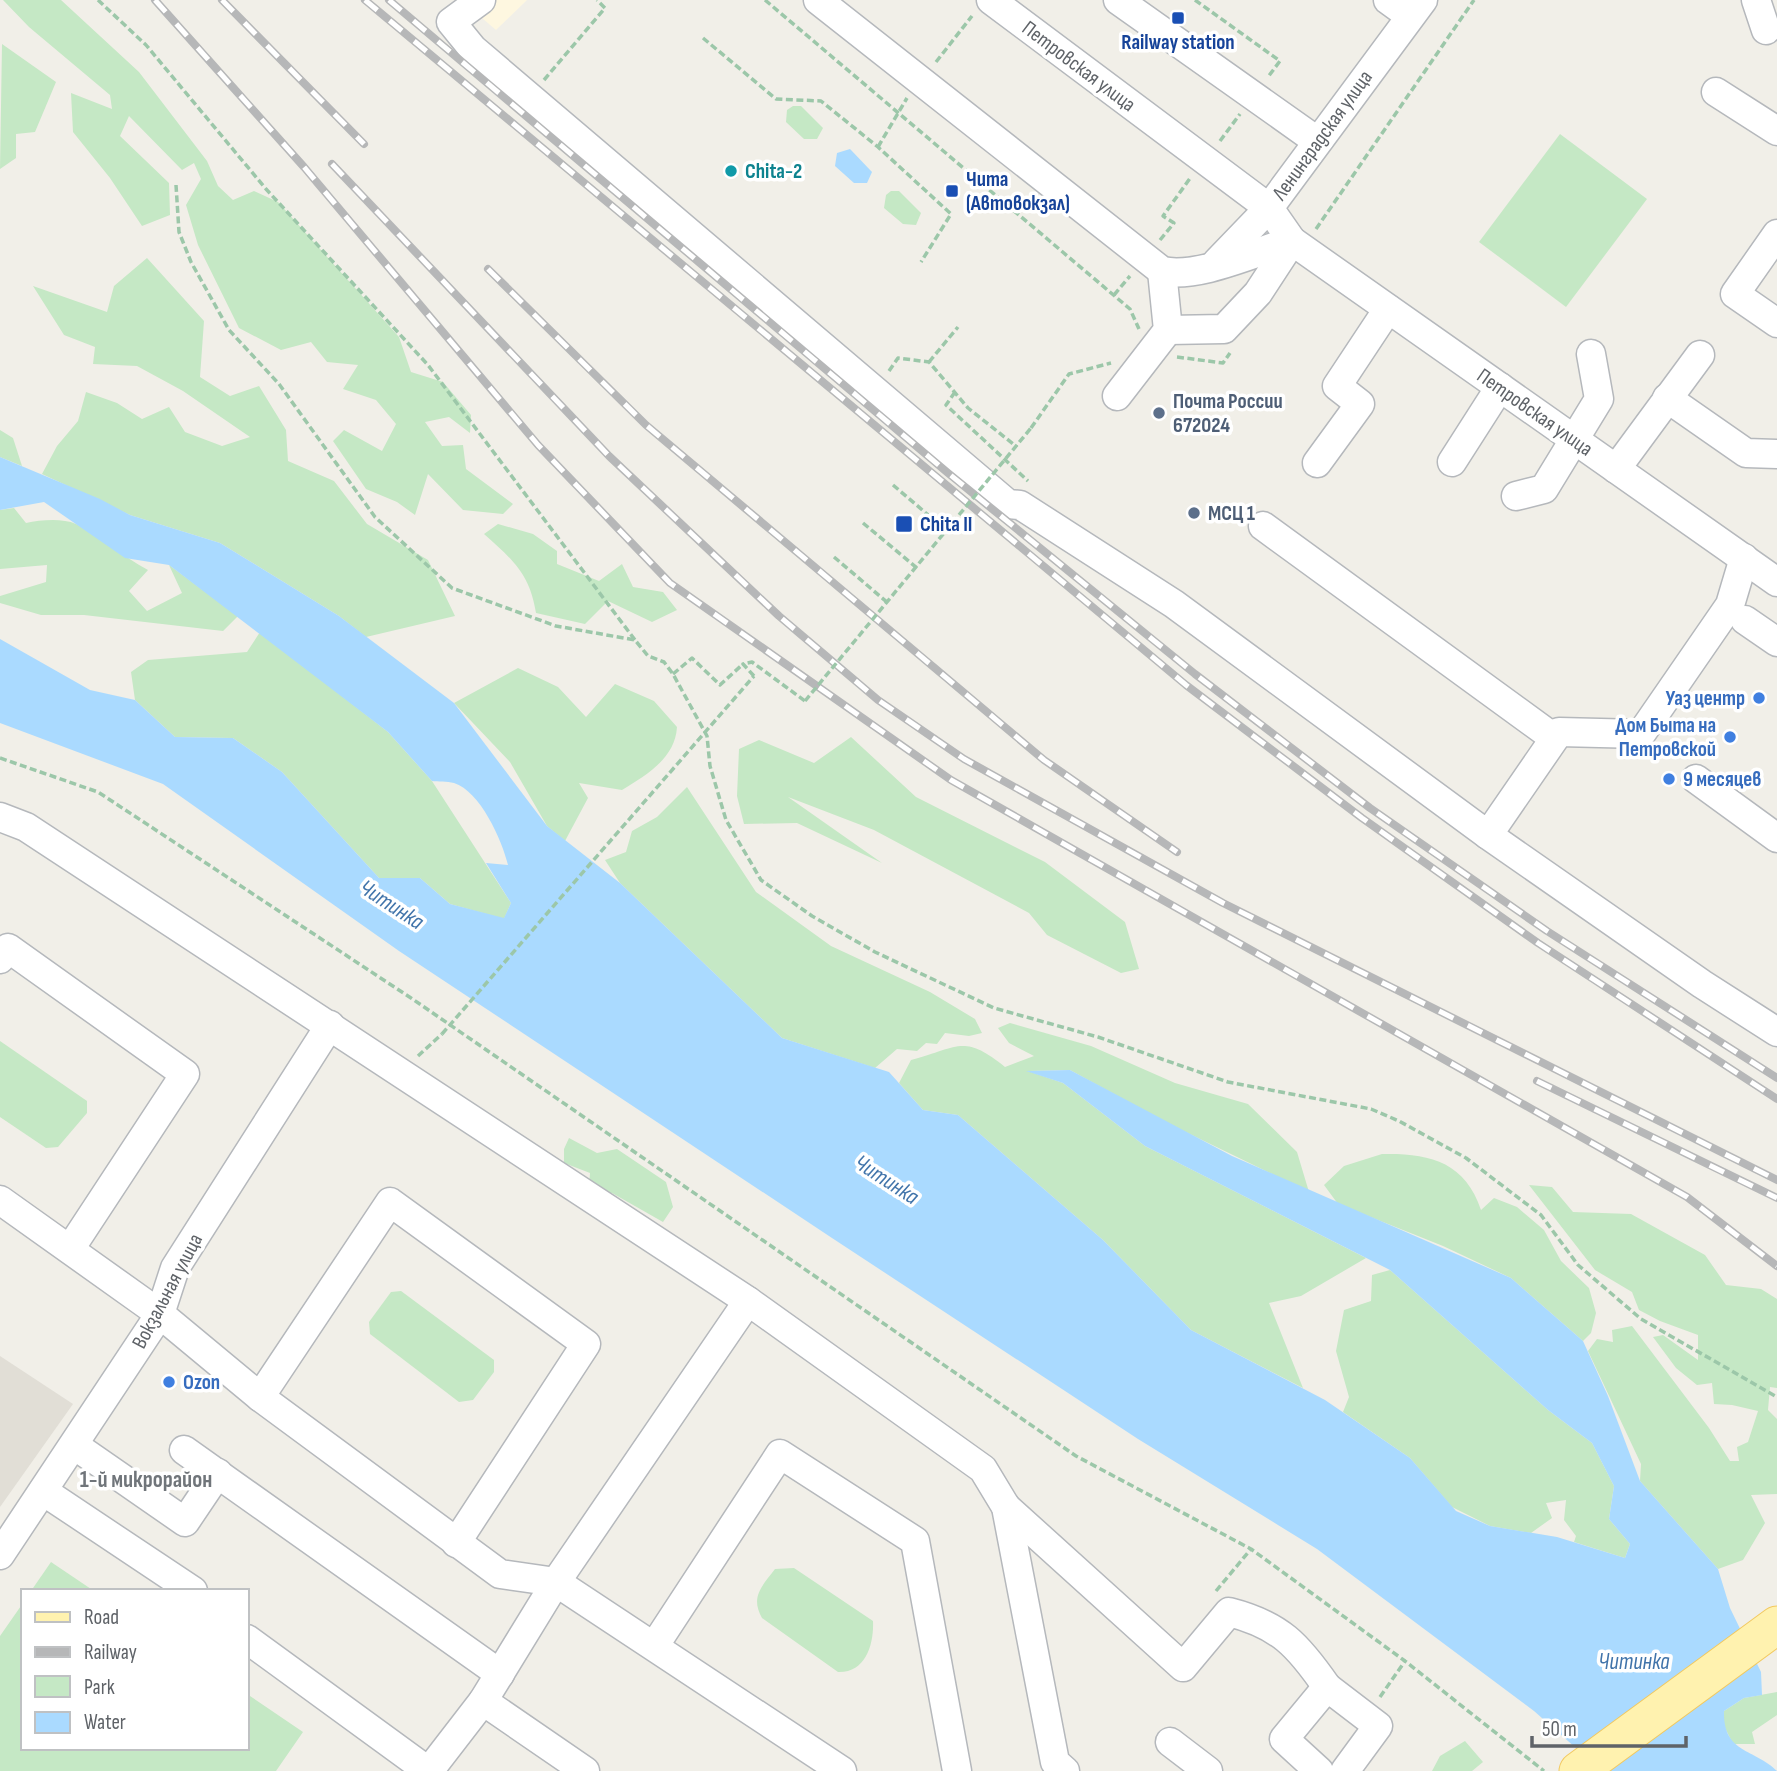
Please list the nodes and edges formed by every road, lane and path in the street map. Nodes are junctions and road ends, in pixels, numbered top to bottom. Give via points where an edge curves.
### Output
1 (98, 0) edge
2 (481, 0) edge
3 (597, 0) edge
4 (765, 0) edge
5 (818, 0) edge
6 (1118, 0) edge
7 (1195, 0) edge
8 (1388, 0) edge
9 (1475, 0) edge
10 (1756, 0) edge
11 (984, 4) edge
12 (1417, 8) edge
13 (1766, 30) dead end
14 (703, 38) dead end
15 (922, 80) junction
16 (543, 82) dead end
17 (1716, 92) dead end
18 (1254, 95) junction
19 (898, 111) junction
20 (1777, 131) edge
21 (1317, 141) junction
22 (877, 147) junction
23 (1205, 160) junction
24 (176, 185) dead end
25 (1269, 208) junction
26 (1174, 223) dead end
27 (1777, 234) edge
28 (1298, 245) junction
29 (921, 262) dead end
30 (1215, 264) junction
31 (1162, 271) junction
32 (1388, 309) junction
33 (1777, 323) edge
34 (958, 327) dead end
35 (1168, 330) junction
36 (1231, 352) dead end
37 (1151, 353) junction
38 (1591, 354) dead end
39 (1700, 355) dead end
40 (1500, 387) junction
41 (955, 392) junction
42 (1117, 396) dead end
43 (1667, 398) junction
44 (1573, 438) junction
45 (1017, 447) junction
46 (1777, 454) edge
47 (1317, 463) dead end
48 (1452, 463) dead end
49 (1616, 469) junction
50 (893, 485) dead end
51 (1033, 486) dead end
52 (1516, 496) dead end
53 (863, 523) dead end
54 (1263, 526) dead end
55 (947, 531) junction
56 (834, 557) dead end
57 (1744, 558) junction
58 (917, 568) junction
59 (1777, 582) edge
60 (888, 603) junction
61 (1745, 620) dead end
62 (635, 640) junction
63 (1777, 642) edge
64 (743, 664) junction
65 (673, 674) junction
66 (1555, 738) junction
67 (0, 758) edge
68 (1696, 779) dead end
69 (0, 817) edge
70 (1488, 835) junction
71 (1777, 838) edge
72 (0, 959) edge
73 (330, 1025) junction
74 (1777, 1032) edge
75 (416, 1059) dead end
76 (0, 1200) edge
77 (70, 1249) junction
78 (748, 1301) junction
79 (160, 1314) junction
80 (260, 1396) junction
81 (1777, 1397) edge
82 (74, 1445) junction
83 (184, 1450) dead end
84 (218, 1474) junction
85 (43, 1491) junction
86 (1006, 1507) junction
87 (456, 1543) junction
88 (1251, 1549) junction
89 (0, 1555) edge
90 (556, 1582) junction
91 (190, 1589) edge
92 (1229, 1612) junction
93 (1777, 1625) edge
94 (248, 1640) edge
95 (654, 1646) junction
96 (1405, 1661) junction
97 (500, 1674) junction
98 (1327, 1686) junction
99 (484, 1701) junction
100 (1366, 1717) junction
101 (1171, 1742) dead end
102 (1051, 1768) edge
103 (428, 1771) edge
104 (586, 1771) edge
105 (842, 1771) edge
106 (957, 1771) edge
107 (1208, 1771) edge
108 (1319, 1771) edge
109 (1345, 1771) edge
110 (1544, 1771) edge
111 (1578, 1771) edge

1 - 62 path via 146,45 267,190 428,365
2 - 70 street via 451,22 472,49 1008,504 1020,505 1174,604
3 - 16 path via 605,8
4 - 19 path
5 - 15 street
6 - 18 street
7 - 18 path via 1280,61
8 - 12 street
9 - 28 path
10 - 13 street
11 - 15 path
11 - 23 street, Петровская улица
12 - 21 street, Ленинградская улица
14 - 22 path via 776,99 821,102
15 - 19 path
15 - 31 street
17 - 20 street
18 - 21 street
18 - 23 path
19 - 22 path
19 - 37 path via 1130,309
21 - 25 street, Ленинградская улица
22 - 29 path via 951,214
23 - 25 street, Петровская улица
23 - 26 path via 1163,216
24 - 62 path via 179,232 229,330 279,384 375,517 452,588 556,626
25 - 28 street, Петровская улица
25 - 30 street, Ленинградская улица
27 - 33 street via 1735,294
28 - 30 street
28 - 32 street, Петровская улица
28 - 35 street via 1224,329
30 - 31 street via 1179,275
31 - 35 street
32 - 40 street, Петровская улица
32 - 47 street via 1337,386 1360,404
34 - 41 path via 929,362
35 - 37 street
36 - 37 path via 1223,363
37 - 42 street
37 - 45 path, bridge via 1069,374
38 - 44 street via 1599,399
39 - 43 street
40 - 44 street, Петровская улица
40 - 48 street
41 - 45 path
41 - 51 path via 946,405
43 - 46 street via 1746,453
43 - 49 street
44 - 49 street, Петровская улица
44 - 52 street via 1544,489
45 - 55 path, bridge
49 - 57 street, Петровская улица
50 - 55 path
53 - 58 path
54 - 66 street
55 - 58 path, bridge
56 - 60 path
57 - 59 street, Петровская улица
57 - 66 street via 1730,605 1641,734 1559,732
58 - 60 path, bridge
60 - 64 path, bridge via 805,701 752,662
61 - 63 street
62 - 65 path
64 - 65 path via 720,685 692,659
64 - 75 path, bridge via 754,676
65 - 81 path via 707,736 710,766 726,820 761,880 812,916 875,952 994,1008 1098,1037 1228,1082 1371,1109 1399,1121 1466,1158 1541,1214 1578,1265 1641,1319
66 - 70 street
67 - 88 path via 98,792 411,998 1076,1456
68 - 71 street
69 - 73 street via 26,827
70 - 74 street
72 - 77 street via 8,948 185,1074
73 - 78 street
73 - 79 street, Вокзальная улица via 175,1268
76 - 77 street
77 - 79 street
78 - 86 street via 983,1468
78 - 90 street
79 - 80 street
79 - 82 street, Вокзальная улица
80 - 87 street
80 - 87 street via 390,1202 586,1344
82 - 84 street via 185,1522
82 - 85 street, Вокзальная улица
83 - 84 street
84 - 97 street
85 - 89 street, Вокзальная улица
85 - 91 street
86 - 92 street via 1183,1667
86 - 102 street
87 - 90 street via 500,1574
88 - 92 path via 1210,1598
88 - 96 path
90 - 95 street
90 - 97 street
92 - 98 street via 1261,1620 1303,1652
93 - 111 main road
94 - 103 street
95 - 105 street
95 - 106 street via 780,1454 915,1541
96 - 100 path
96 - 110 path
97 - 99 street
98 - 100 street
98 - 108 street via 1284,1739
99 - 103 street
99 - 104 street
100 - 109 street via 1378,1726
101 - 107 street

